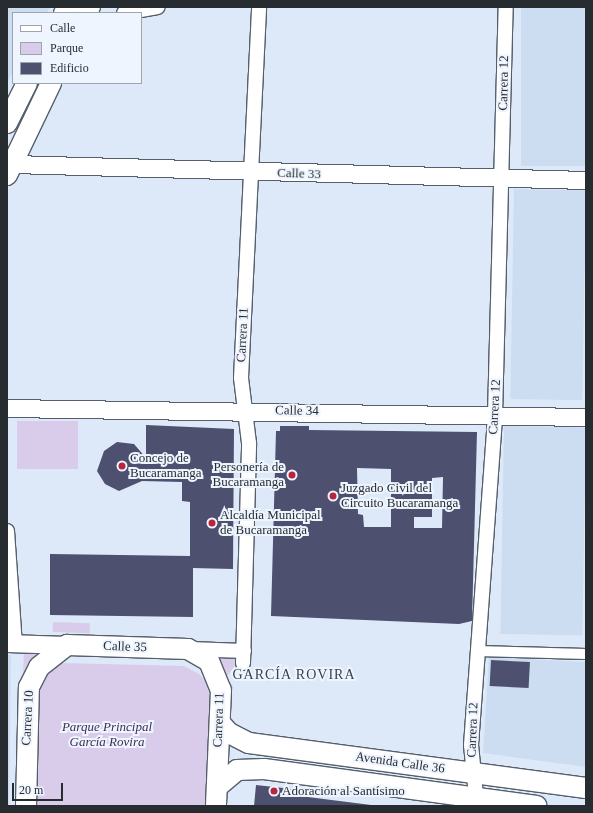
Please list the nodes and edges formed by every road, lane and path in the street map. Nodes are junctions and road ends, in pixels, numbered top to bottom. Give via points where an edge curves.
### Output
1 (156, 7) edge
2 (259, 7) edge
3 (506, 7) edge
4 (128, 10) edge
5 (26, 84) edge
6 (52, 84) edge
7 (7, 123) edge
8 (10, 170) edge
9 (251, 172) junction
10 (586, 180) edge
11 (501, 181) junction
12 (7, 408) edge
13 (245, 410) junction
14 (495, 415) junction
15 (586, 417) edge
16 (7, 531) edge
17 (11, 643) edge
18 (67, 645) junction
19 (188, 649) junction
20 (478, 652) junction
21 (586, 654) edge
22 (243, 657) joint
23 (220, 723) junction
24 (472, 773) junction
25 (586, 788) edge
26 (216, 796) edge
27 (476, 802) edge
28 (26, 806) edge
29 (536, 806) edge

1 - 4 street
2 - 9 street, Carrera 11
3 - 11 street, Carrera 12
5 - 7 main road
6 - 8 main road
8 - 9 street, Calle 33
9 - 11 street, Calle 33
9 - 13 street, Carrera 11 via 241,378
10 - 11 street, Calle 33
11 - 14 street, Carrera 12
12 - 13 street, Calle 34
13 - 14 street, Calle 34
13 - 22 street, Carrera 11 via 249,443
14 - 15 street, Calle 34
14 - 20 street, Carrera 12
16 - 17 street
17 - 18 street, Calle 35
18 - 19 main road, Calle 35
18 - 28 main road, Carrera 10 via 39,667 29,687
19 - 22 street, Calle 35
19 - 23 main road, Carrera 11 via 209,661 219,678
20 - 21 street
20 - 24 street, Carrera 12 via 471,745
23 - 24 main road, Avenida Calle 36 via 229,733 249,743
23 - 26 main road, Carrera 11
24 - 25 main road, Avenida Calle 36
24 - 27 street, Carrera 12
26 - 27 main road, Avenida Calle 36 via 237,770 256,769
27 - 29 main road, Avenida Calle 36

